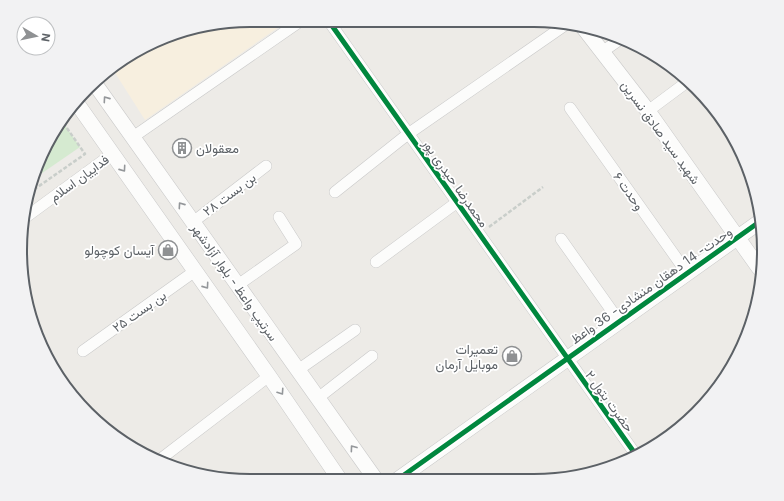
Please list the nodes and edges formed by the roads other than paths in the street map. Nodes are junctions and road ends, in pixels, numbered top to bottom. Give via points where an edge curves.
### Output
1 (292, 27) edge
2 (333, 27) edge
3 (560, 29) edge
4 (589, 35) edge
5 (615, 43) edge
6 (602, 52) junction
7 (684, 84) edge
8 (97, 87) edge
9 (79, 107) edge
10 (570, 108) dead end
11 (648, 111) junction
12 (408, 134) junction
13 (133, 137) junction
14 (112, 154) junction
15 (266, 166) dead end
16 (335, 192) dead end
17 (456, 203) junction
18 (30, 214) edge
19 (279, 217) dead end
20 (193, 222) junction
21 (755, 224) edge
22 (737, 237) junction
23 (561, 238) dead end
24 (376, 262) dead end
25 (757, 262) edge
26 (195, 272) junction
27 (687, 273) junction
28 (238, 285) junction
29 (619, 321) junction
30 (355, 330) dead end
31 (83, 351) dead end
32 (372, 356) dead end
33 (566, 359) junction
34 (298, 370) junction
35 (269, 376) junction
36 (318, 398) junction
37 (632, 451) edge
38 (164, 456) edge
39 (336, 474) edge
40 (372, 474) edge
41 (405, 474) edge

1 - 13 street
2 - 12 street, محمدرضا حیدری پور
3 - 12 street
4 - 6 main road, شهید سید صادق نسرین
5 - 6 street
6 - 11 main road, شهید سید صادق نسرین
7 - 11 street
13 -> 8 main road, سرتیپ واعظ - بلوار آزادشهر
9 - 14 main road, سرتیپ واعظ - بلوار آزادشهر
10 - 27 street, وحدت ۶
11 - 22 main road, شهید سید صادق نسرین
12 - 16 street
12 - 17 street, محمدرضا حیدری پور
20 -> 13 main road, سرتیپ واعظ - بلوار آزادشهر
14 - 18 street, فداییان اسلام
14 -> 26 main road, سرتیپ واعظ - بلوار آزادشهر
15 - 20 street, بن بست ۲۸
17 - 24 street
17 - 33 street, محمدرضا حیدری پور
19 - 28 street via 296,244
20 - 28 main road, سرتیپ واعظ - بلوار آزادشهر
21 - 22 main road, وحدت- 14 دهقان منشادی- 36 واعظ
22 - 25 main road, شهید سید صادق نسرین
22 - 27 main road, وحدت- 14 دهقان منشادی- 36 واعظ
23 - 29 street
26 - 31 street, بن بست ۲۵
26 -> 35 main road, سرتیپ واعظ - بلوار آزادشهر
27 - 29 main road, وحدت- 14 دهقان منشادی- 36 واعظ
28 - 34 main road, سرتیپ واعظ - بلوار آزادشهر
29 - 33 main road, وحدت- 14 دهقان منشادی- 36 واعظ
30 - 34 street
32 - 36 street
33 - 37 street, حضرت بتول ۲
33 - 41 main road, وحدت- 14 دهقان منشادی- 36 واعظ
34 - 36 main road, سرتیپ واعظ - بلوار آزادشهر
35 - 38 street
35 -> 39 main road, سرتیپ واعظ - بلوار آزادشهر
40 -> 36 main road, سرتیپ واعظ - بلوار آزادشهر

